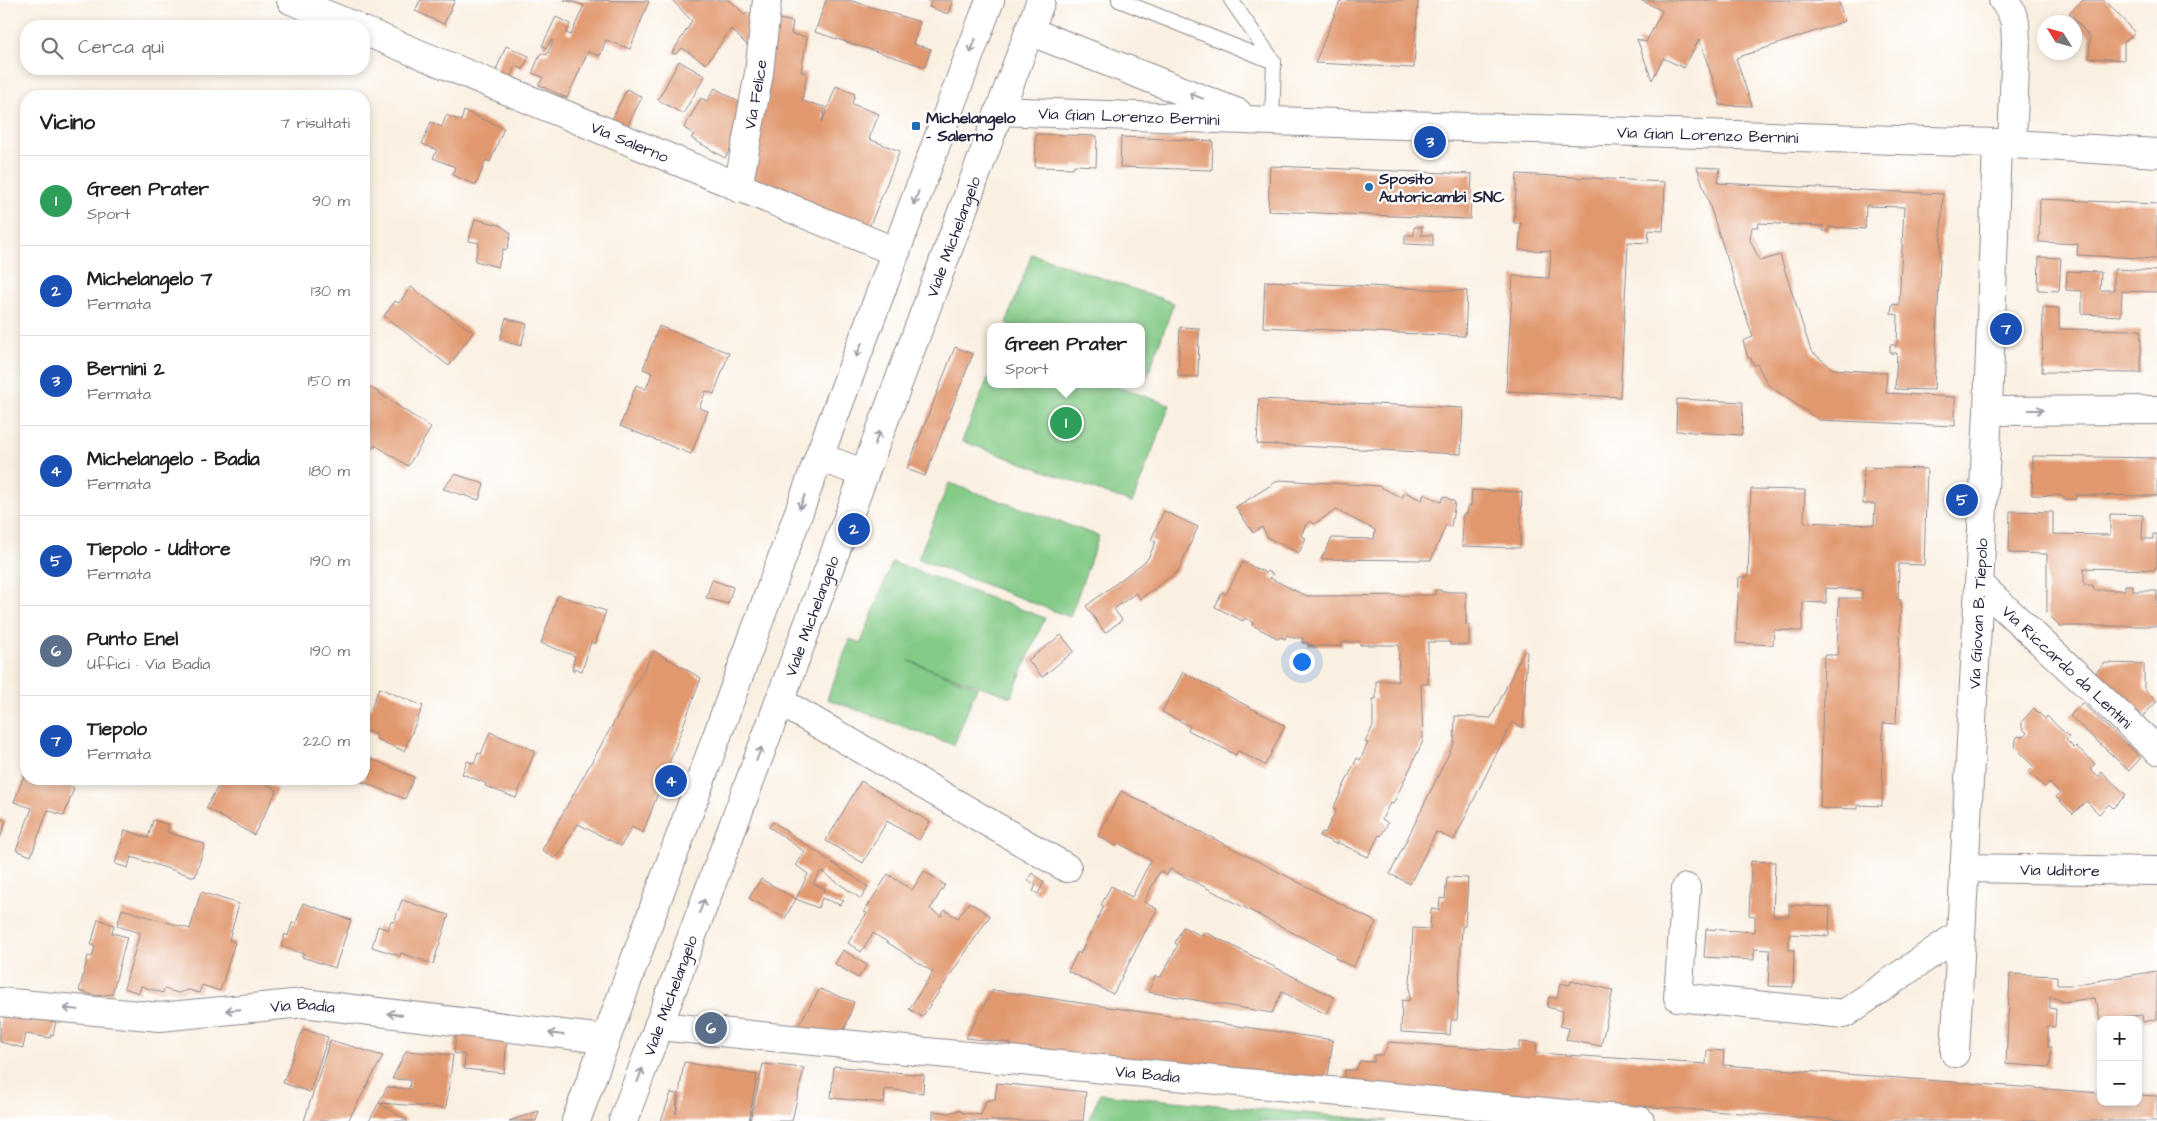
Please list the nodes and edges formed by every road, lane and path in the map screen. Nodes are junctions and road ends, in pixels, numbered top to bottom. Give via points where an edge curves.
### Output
1 (291, 0) edge
2 (767, 0) edge
3 (990, 0) edge
4 (1041, 0) edge
5 (1119, 0) edge
6 (1231, 0) edge
7 (2003, 0) edge
8 (339, 20) edge
9 (1029, 31) junction
10 (370, 33) edge
11 (1274, 62) junction
12 (999, 111) junction
13 (1265, 121) junction
14 (2005, 143) junction
15 (2157, 153) edge
16 (738, 188) junction
17 (896, 252) junction
18 (2157, 410) edge
19 (1988, 411) junction
20 (819, 457) junction
21 (864, 473) junction
22 (1979, 584) junction
23 (779, 701) junction
24 (2157, 750) edge
25 (1066, 868) dead end
26 (1964, 868) junction
27 (2157, 871) edge
28 (1686, 888) dead end
29 (1961, 933) junction
30 (0, 1002) edge
31 (658, 1026) junction
32 (604, 1039) junction
33 (1954, 1053) dead end
34 (576, 1121) edge
35 (623, 1121) edge
36 (1640, 1121) edge

1 - 8 street
2 - 16 street, Via Felice via 759,73
3 -> 17 street
4 - 9 street, Viale Michelangelo
5 - 11 lane
6 - 11 lane
7 - 14 street, Via Giovan B. Tiepolo via 2011,10 2016,42
9 - 12 street, Viale Michelangelo
13 -> 9 street, Via Gian Lorenzo Bernini
10 - 16 street, Via Salerno
11 - 13 lane
12 - 13 street, Via Gian Lorenzo Bernini
21 -> 12 street, Viale Michelangelo
13 - 14 street, Via Gian Lorenzo Bernini
14 - 15 street, Via Gian Lorenzo Bernini
14 - 19 street, Via Giovan B. Tiepolo
16 - 17 street, Via Salerno
17 -> 20 street
19 -> 18 street
19 - 22 street, Via Giovan B. Tiepolo
20 - 21 street
20 -> 32 street
21 - 23 street, Viale Michelangelo
22 - 24 street, Via Riccardo da Lentini
22 - 26 street, Via Giovan B. Tiepolo
23 - 25 street
31 -> 23 street, Viale Michelangelo
26 - 27 street, Via Uditore
26 - 29 street, Via Giovan B. Tiepolo
28 - 29 street via 1678,997 1844,1014
29 - 33 street, Via Giovan B. Tiepolo
32 -> 30 street, Via Badia via 303,1003 160,1017
35 -> 31 street, Viale Michelangelo
31 - 36 street, Via Badia
32 - 34 street

